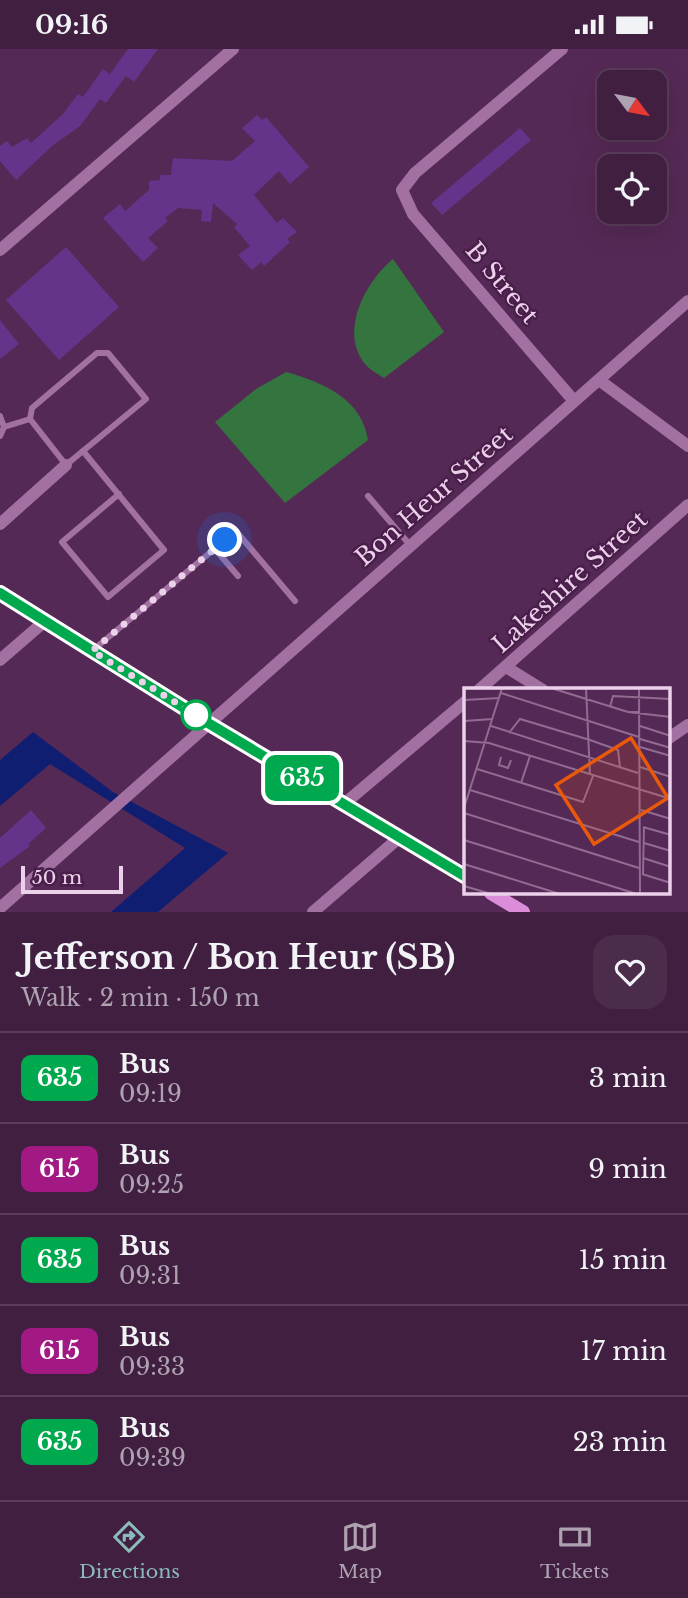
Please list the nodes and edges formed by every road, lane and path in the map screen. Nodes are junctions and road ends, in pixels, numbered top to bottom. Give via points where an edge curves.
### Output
1 (233, 49) edge
2 (562, 49) edge
3 (0, 250) edge
4 (688, 301) edge
5 (599, 380) junction
6 (574, 401) junction
7 (0, 416) edge
8 (30, 419) junction
9 (4, 427) junction
10 (0, 436) edge
11 (688, 446) edge
12 (83, 451) junction
13 (66, 465) junction
14 (119, 494) junction
15 (368, 496) dead end
16 (688, 505) edge
17 (0, 524) edge
18 (410, 545) junction
19 (215, 549) junction
20 (238, 576) dead end
21 (0, 592) edge
22 (295, 601) dead end
23 (45, 621) junction
24 (92, 651) junction
25 (0, 660) edge
26 (506, 667) junction
27 (481, 688) edge
28 (540, 688) edge
29 (464, 703) edge
30 (208, 723) junction
31 (688, 725) edge
32 (670, 737) edge
33 (344, 804) junction
34 (400, 837) junction
35 (464, 876) edge
36 (494, 895) edge
37 (0, 908) edge
38 (313, 912) edge
39 (523, 912) edge

1 - 3 street
2 - 6 street, B Street via 415,173 402,190 414,214
4 - 5 street, Bon Heur Street
5 - 6 street, Bon Heur Street
5 - 11 street
6 - 18 street, Bon Heur Street
7 - 9 lane
8 - 9 lane
8 - 12 lane via 32,408 97,353 108,353 146,399
8 - 13 lane
9 - 10 lane
12 - 13 lane
12 - 14 lane
13 - 17 street
14 - 14 lane via 164,550 108,597 62,542
15 - 18 lane
16 - 26 street, Lakeshire Street
18 - 30 street, Bon Heur Street
19 - 20 lane
19 - 22 lane via 236,531
19 - 24 lane
21 - 23 main road
23 - 24 main road
23 - 25 street
24 - 30 main road
26 - 27 street, Lakeshire Street
26 - 28 street
29 - 33 street
30 - 33 main road
30 - 37 street, Bon Heur Street
31 - 32 street
33 - 34 main road
34 - 35 main road
34 - 38 street
36 - 39 main road

